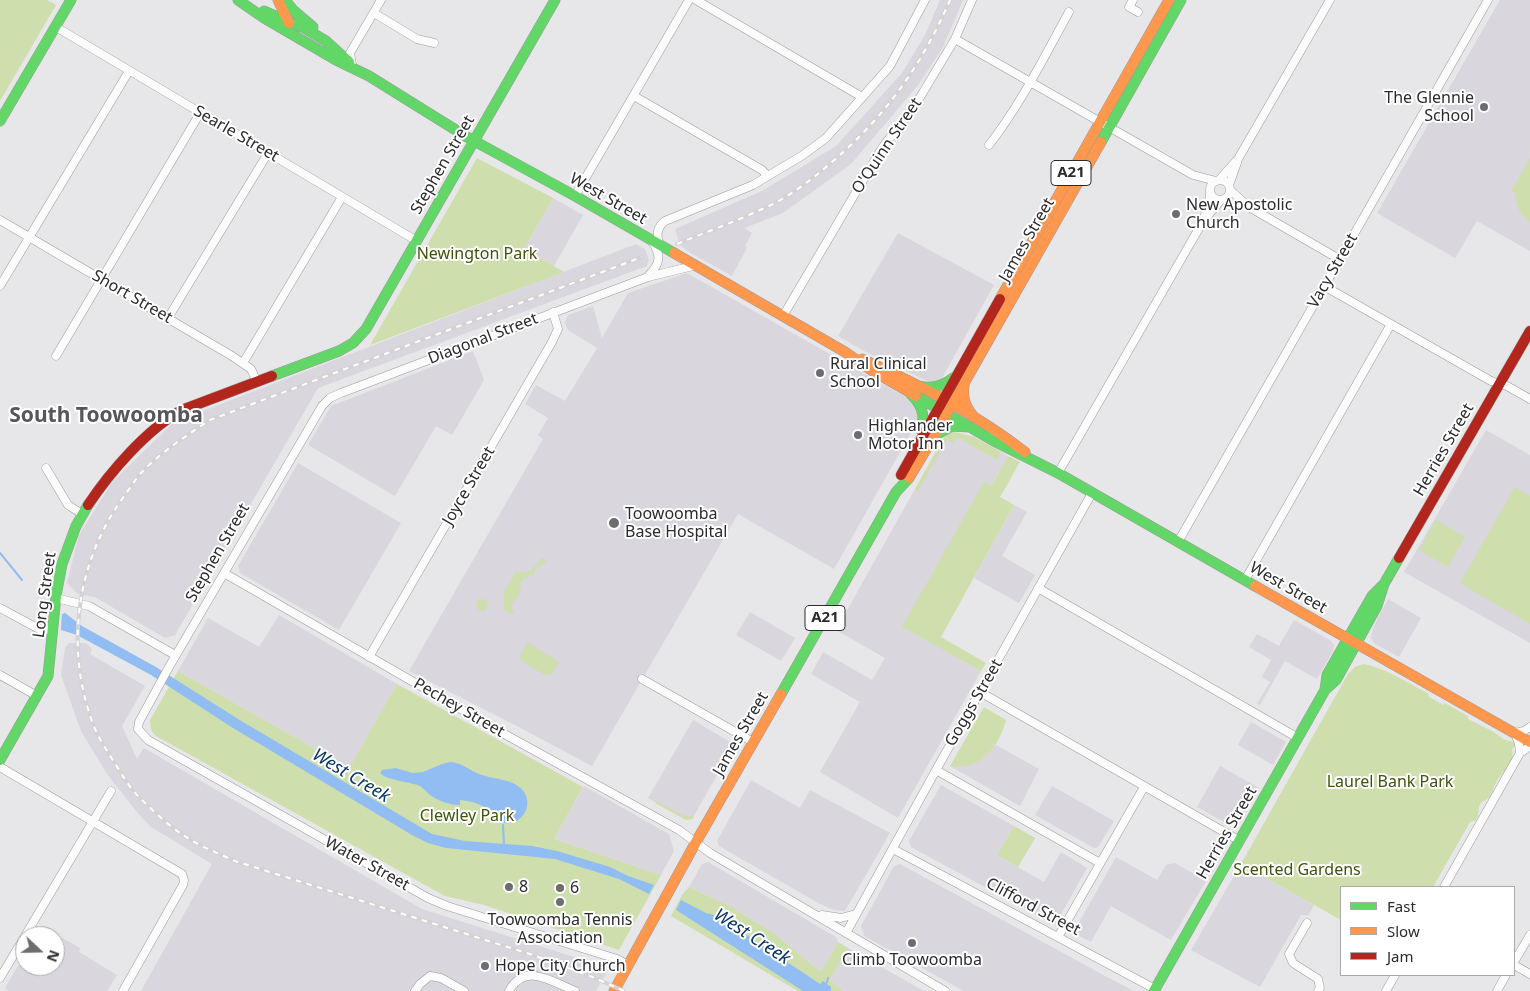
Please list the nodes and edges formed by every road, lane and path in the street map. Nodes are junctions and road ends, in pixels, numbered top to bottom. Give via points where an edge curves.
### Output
1 (71, 0) edge
2 (240, 0) edge
3 (278, 0) edge
4 (285, 0) edge
5 (381, 0) edge
6 (555, 0) edge
7 (689, 0) edge
8 (696, 0) edge
9 (925, 0) edge
10 (972, 0) edge
11 (1133, 0) edge
12 (1169, 0) edge
13 (1181, 0) edge
14 (1330, 0) edge
15 (1488, 0) edge
16 (1069, 12) dead end
17 (1138, 12) dead end
18 (374, 13) junction
19 (287, 20) junction
20 (56, 27) junction
21 (955, 39) junction
22 (326, 42) junction
23 (434, 43) dead end
24 (350, 53) junction
25 (336, 55) junction
26 (354, 67) junction
27 (129, 71) junction
28 (1030, 81) junction
29 (634, 96) junction
30 (862, 96) junction
31 (200, 113) junction
32 (0, 121) edge
33 (1104, 124) junction
34 (474, 141) junction
35 (989, 145) dead end
36 (268, 153) junction
37 (1238, 159) junction
38 (1193, 175) junction
39 (768, 176) junction
40 (1218, 180) junction
41 (1229, 188) junction
42 (1210, 193) junction
43 (575, 196) junction
44 (342, 197) junction
45 (1222, 200) junction
46 (1249, 207) junction
47 (0, 220) edge
48 (1202, 223) junction
49 (29, 237) junction
50 (417, 241) junction
51 (655, 244) junction
52 (1340, 259) junction
53 (694, 266) junction
54 (648, 276) junction
55 (101, 279) junction
56 (0, 286) edge
57 (1324, 286) junction
58 (553, 312) junction
59 (783, 316) junction
60 (168, 318) junction
61 (1392, 324) junction
62 (1530, 330) edge
63 (353, 343) joint
64 (56, 356) dead end
65 (243, 363) junction
66 (961, 378) junction
67 (257, 382) junction
68 (1499, 384) junction
69 (914, 389) junction
70 (1530, 399) edge
71 (322, 406) joint
72 (944, 407) junction
73 (972, 423) junction
74 (933, 438) junction
75 (914, 450) junction
76 (46, 468) dead end
77 (1058, 473) junction
78 (896, 492) junction
79 (1092, 493) junction
80 (82, 514) junction
81 (1178, 542) junction
82 (224, 573) junction
83 (1245, 580) junction
84 (1038, 588) junction
85 (56, 598) junction
86 (0, 608) edge
87 (53, 632) junction
88 (1352, 642) junction
89 (175, 655) junction
90 (369, 657) junction
91 (0, 675) edge
92 (642, 679) dead end
93 (980, 692) junction
94 (37, 696) junction
95 (141, 715) joint
96 (1530, 728) edge
97 (1515, 733) junction
98 (1298, 738) junction
99 (753, 742) junction
100 (1530, 742) edge
101 (1530, 746) edge
102 (1520, 753) junction
103 (0, 760) edge
104 (0, 768) edge
105 (936, 770) junction
106 (1144, 787) junction
107 (111, 790) dead end
108 (93, 821) junction
109 (1240, 841) junction
110 (696, 842) junction
111 (893, 849) junction
112 (1100, 863) junction
113 (1445, 886) edge
114 (856, 914) junction
115 (817, 915) junction
116 (1307, 923) dead end
117 (31, 926) edge
118 (846, 933) junction
119 (1530, 935) edge
120 (1058, 937) junction
121 (15, 953) edge
122 (1515, 961) edge
123 (1515, 964) edge
124 (628, 965) junction
125 (1530, 974) edge
126 (1394, 976) edge
127 (1505, 976) edge
128 (0, 978) edge
129 (1156, 990) edge
130 (123, 991) edge
131 (415, 991) edge
132 (464, 991) edge
133 (509, 991) edge
134 (575, 991) edge
135 (614, 991) edge
136 (945, 991) edge
137 (1318, 991) edge
138 (1386, 991) edge
139 (1497, 991) edge

1 - 20 main road
2 - 19 main road
2 - 25 main road via 264,18
3 - 19 main road
4 - 22 main road
5 - 18 street
6 - 34 main road, Stephen Street
7 - 29 street
8 - 30 street
9 - 30 street via 890,66
10 - 21 street, O'Quinn Street
11 - 17 street via 1129,7
12 - 33 main road, James Street / A21
13 - 33 main road, James Street / A21
14 - 37 street
15 - 52 street, Vacy Street
16 - 28 street
18 - 23 street via 417,38
18 - 24 street
19 - 22 main road
19 - 25 main road via 296,32
20 - 27 street, Searle Street
20 - 32 main road
21 - 28 street
21 - 59 street, O'Quinn Street via 916,104 882,148
22 - 25 main road
24 - 25 street
24 - 26 street
25 - 26 main road, West Street
26 - 34 main road, West Street
27 - 31 street, Searle Street
27 - 49 street
28 - 33 street
28 - 35 street
29 - 39 street
29 - 43 street
30 - 39 street via 826,138
31 - 36 street, Searle Street
31 - 55 street
33 - 38 street
33 - 66 main road, James Street / A21
34 - 43 main road, West Street
34 - 50 main road, Stephen Street
36 - 44 street, Searle Street
36 - 60 street
37 - 40 street
37 - 41 street
38 - 40 street
38 - 42 street
39 - 51 street via 665,221 658,228
40 - 41 street via 1226,182
40 - 42 street via 1211,185
41 - 45 street via 1228,196
41 - 46 street
42 - 45 street via 1214,199
42 - 48 street
43 - 51 main road, West Street
44 - 50 street, Searle Street
44 - 65 street
45 - 46 street
45 - 48 street
46 - 52 street
47 - 49 street, Short Street
48 - 77 street
49 - 55 street, Short Street
49 - 56 street
50 - 63 main road, Stephen Street via 366,329
51 - 53 main road, West Street
51 - 54 street via 658,266
52 - 57 street, Vacy Street
53 - 54 street, Diagonal Street
53 - 59 main road, West Street
54 - 58 street, Diagonal Street
55 - 60 street, Short Street
55 - 64 street
57 - 61 street
57 - 81 street, Vacy Street
58 - 71 street, Diagonal Street via 341,393
58 - 90 street, Joyce Street via 558,329 552,342
59 - 69 main road, West Street via 845,352 871,362
60 - 65 street, Short Street
61 - 68 street
61 - 83 street
62 - 68 main road, Herries Street
63 - 67 main road, Long Street
65 - 67 street, Short Street
66 - 69 main road via 938,388
66 - 72 main road, James Street / A21
66 - 73 main road via 963,402
67 - 80 main road, Long Street via 168,417 104,480
68 - 70 street
68 - 88 main road, Herries Street via 1384,584 1377,606
69 - 72 main road, West Street
69 - 75 main road via 924,416
71 - 82 street, Stephen Street
72 - 73 main road, West Street
72 - 74 main road, James Street / A21
72 - 75 main road, James Street / A21
73 - 74 main road via 950,426
73 - 77 main road, West Street via 1013,451
74 - 78 main road, James Street / A21 via 906,482
75 - 78 main road, James Street / A21
76 - 80 street via 68,505
77 - 79 main road, West Street
78 - 99 main road, James Street / A21
79 - 81 main road, West Street
79 - 84 street, Goggs Street
80 - 85 main road, Long Street via 69,538
81 - 83 main road, West Street
82 - 89 street, Stephen Street
82 - 90 street, Pechey Street
83 - 88 main road, West Street
84 - 93 street, Goggs Street
84 - 98 street
85 - 87 main road, Long Street
85 - 89 street via 89,606
86 - 87 street via 39,629
87 - 94 main road, Long Street via 48,676
88 - 97 main road, West Street
88 - 98 main road, Herries Street via 1336,680 1325,690
89 - 95 street, Stephen Street
90 - 110 street, Pechey Street
91 - 94 street
92 - 99 street
93 - 105 street, Goggs Street
93 - 106 street
94 - 103 main road, Long Street
95 - 124 street, Water Street via 138,729 148,740 428,898
96 - 97 street
97 - 100 main road, West Street
97 - 102 street
98 - 109 main road, Herries Street
99 - 110 main road, James Street / A21
101 - 102 street
102 - 113 street
104 - 108 street
105 - 111 street, Goggs Street
105 - 112 street
106 - 109 street
106 - 112 street
107 - 108 street
108 - 117 street
108 - 130 street via 178,871 184,880
109 - 129 main road, Herries Street
110 - 115 street, Pechey Street
110 - 124 main road, James Street / A21
111 - 114 street, Goggs Street
111 - 120 street, Clifford Street
112 - 120 street
114 - 115 street via 842,918
114 - 118 street, Goggs Street
115 - 118 street, Pechey Street
116 - 137 street via 1289,954 1292,963 1318,979
118 - 136 street, Pechey Street
119 - 122 street
120 - 129 street, Clifford Street
121 - 128 street
123 - 125 street
124 - 135 main road, James Street / A21
126 - 138 street
127 - 139 street
131 - 132 street via 430,976 441,978
133 - 134 street via 513,983 525,975 538,976

